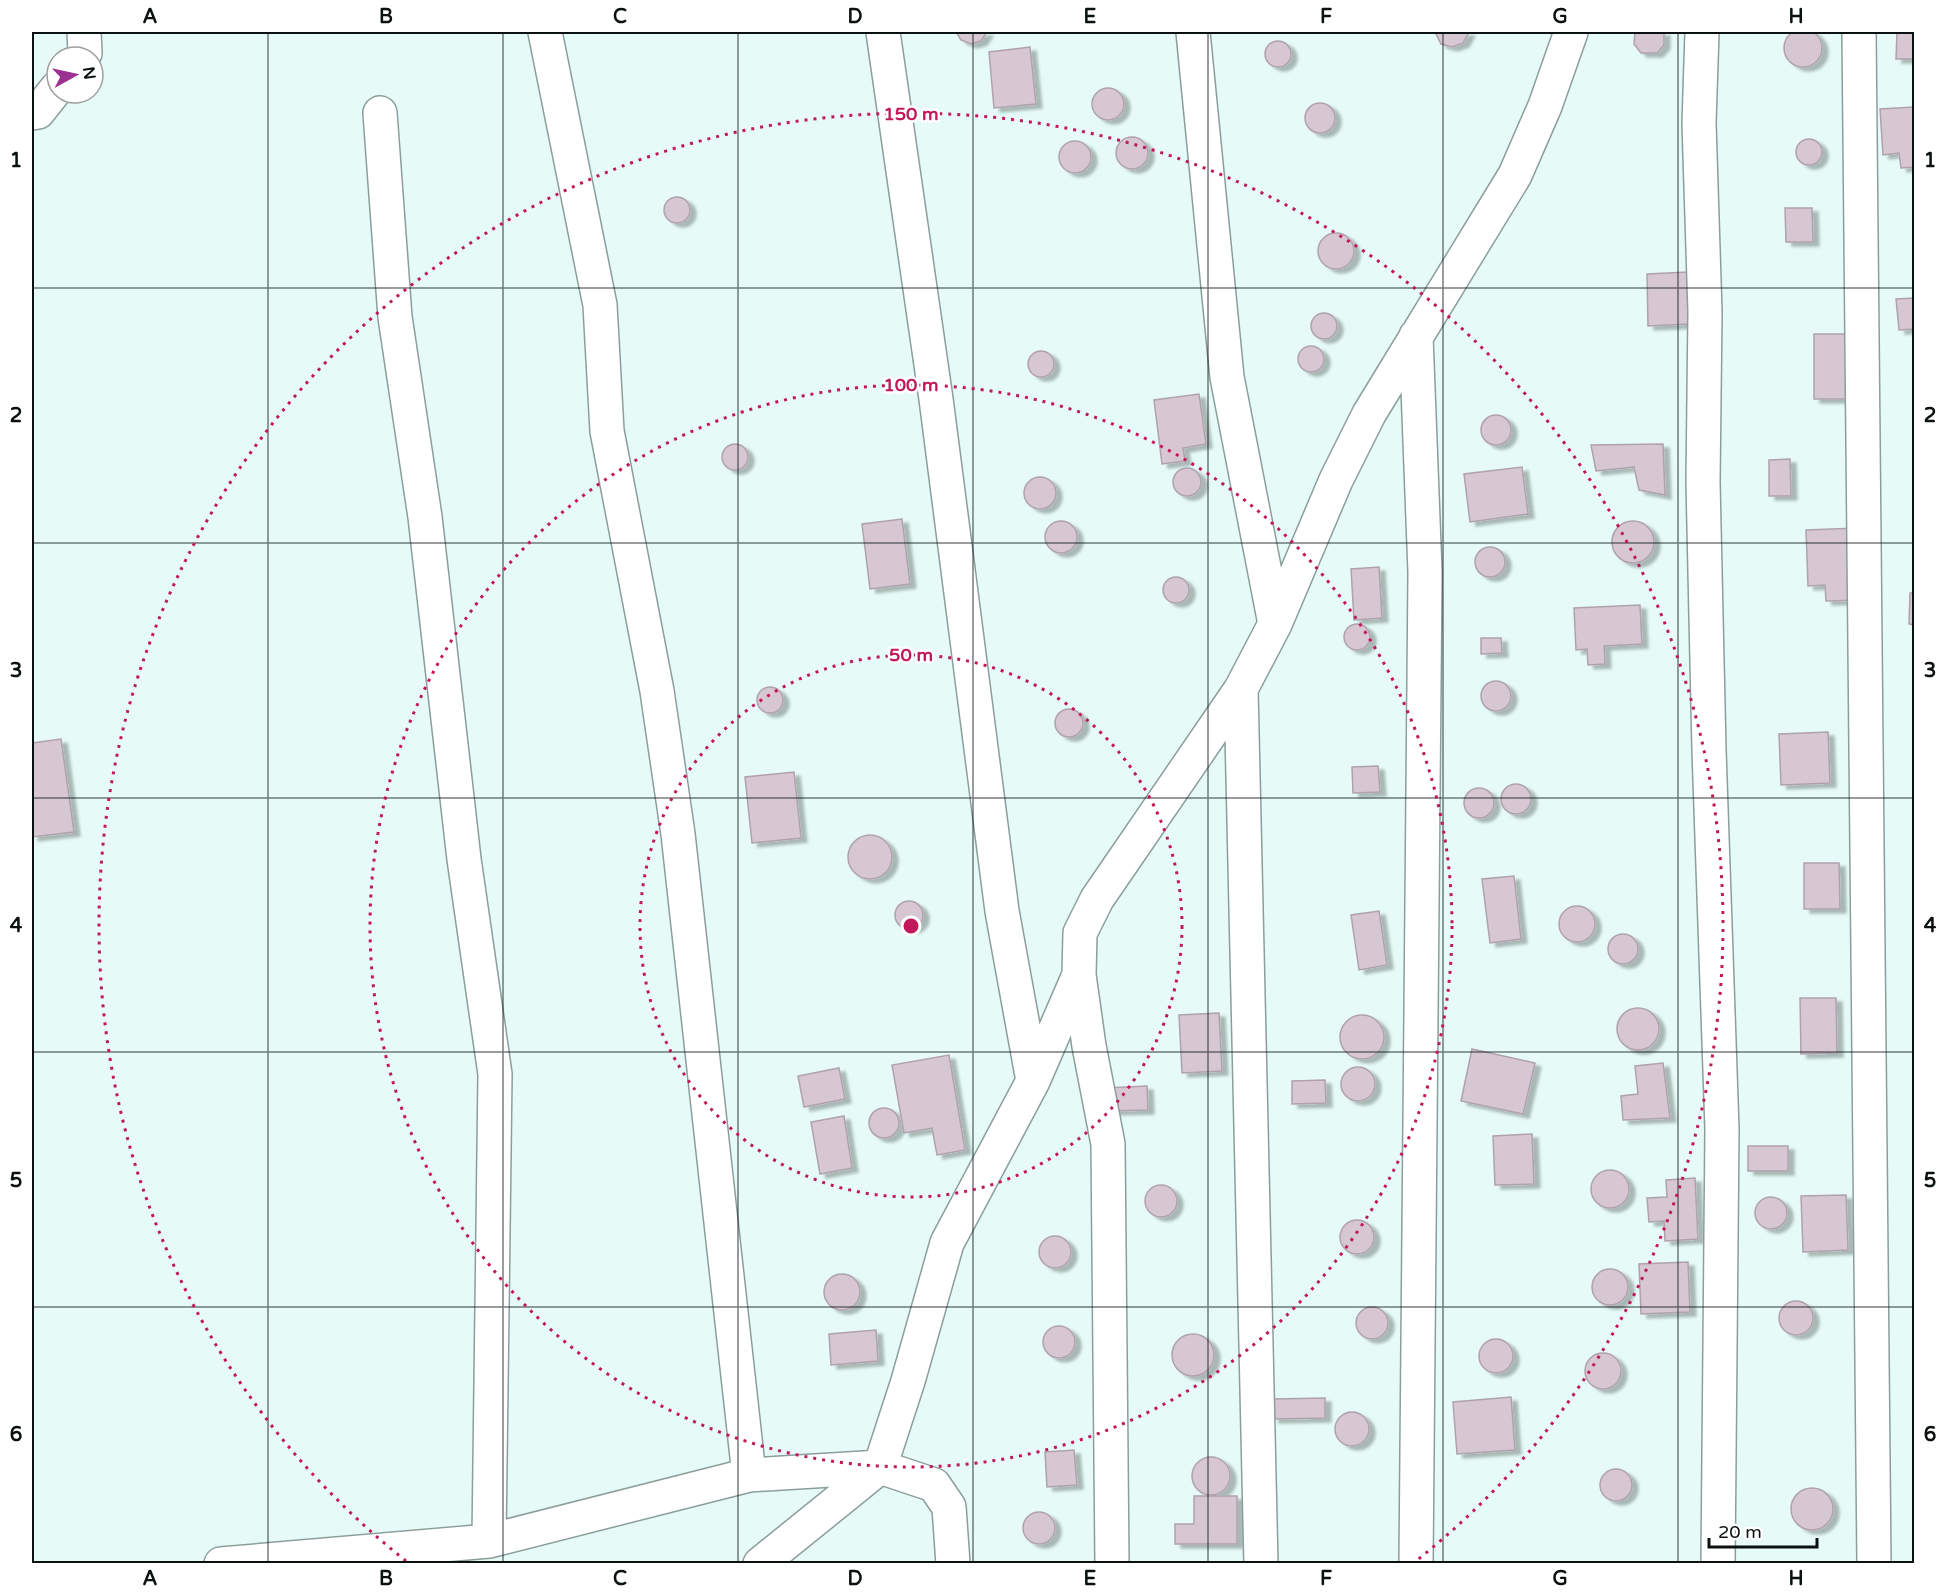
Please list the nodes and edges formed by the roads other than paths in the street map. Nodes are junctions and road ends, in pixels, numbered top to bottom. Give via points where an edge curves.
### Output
1 (545, 32) edge
2 (883, 32) edge
3 (1193, 32) edge
4 (1571, 32) edge
5 (1701, 32) edge
6 (1859, 32) edge
7 (45, 103) edge
8 (32, 113) edge
9 (380, 113) dead end
10 (1416, 335) junction
11 (1275, 624) junction
12 (1241, 689) junction
13 (1079, 975) junction
14 (1033, 1081) junction
15 (880, 1467) junction
16 (748, 1475) junction
17 (489, 1541) junction
18 (221, 1563) edge
19 (760, 1563) edge
20 (953, 1563) edge
21 (1112, 1563) edge
22 (1261, 1563) edge
23 (1416, 1563) edge
24 (1718, 1563) edge
25 (1874, 1563) edge

1 - 16 street via 600,305 607,432 657,692 678,834
2 - 14 street via 936,399 1002,911
3 - 11 street via 1227,377
4 - 10 street via 1515,175
5 - 24 street via 1703,482 1722,1129
6 - 25 street
7 - 8 street
9 - 17 street via 395,317 425,517 464,859 495,1074
10 - 11 street via 1341,470
10 - 23 street via 1425,572
11 - 12 street
12 - 13 street via 1097,899 1080,933
12 - 22 street
13 - 14 street
13 - 21 street via 1108,1144
14 - 15 street via 947,1243
15 - 16 street
15 - 19 street
15 - 20 street via 934,1485 949,1507
16 - 17 street
17 - 18 street

